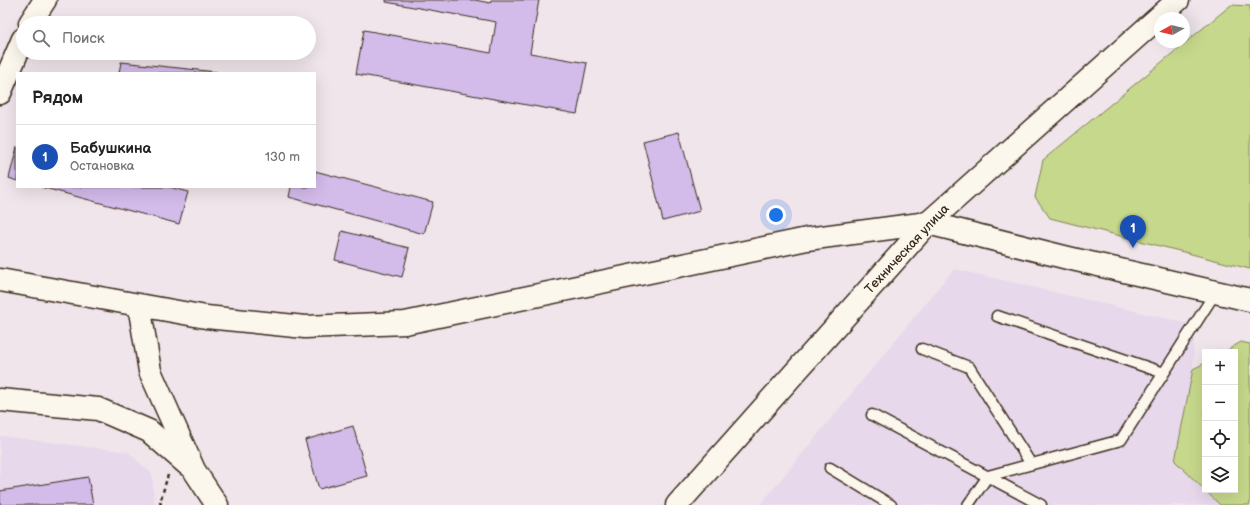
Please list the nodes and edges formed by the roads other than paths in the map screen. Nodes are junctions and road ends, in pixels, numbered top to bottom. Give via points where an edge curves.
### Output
1 (45, 0) edge
2 (1178, 0) edge
3 (35, 16) edge
4 (16, 55) edge
5 (0, 93) edge
6 (928, 223) junction
7 (0, 280) edge
8 (1215, 293) junction
9 (1250, 300) edge
10 (138, 305) junction
11 (997, 316) dead end
12 (922, 350) dead end
13 (1164, 373) junction
14 (0, 400) edge
15 (872, 415) dead end
16 (1031, 464) junction
17 (830, 468) dead end
18 (194, 470) junction
19 (988, 476) junction
20 (217, 505) edge
21 (677, 505) edge
22 (892, 505) edge
23 (968, 505) edge
24 (1041, 505) edge

1 - 3 street
2 - 6 street, Техническая улица
4 - 5 street
6 - 8 street
6 - 10 street via 807,238 405,323 305,327 206,317
6 - 21 street, Техническая улица
7 - 10 street
8 - 9 street
8 - 13 lane
10 - 18 street via 150,370
11 - 13 lane
12 - 16 lane via 969,367
13 - 16 lane via 1121,440
14 - 18 street via 98,409 149,431
15 - 19 lane
16 - 19 lane
17 - 22 lane
18 - 20 street
19 - 23 lane
19 - 24 lane

